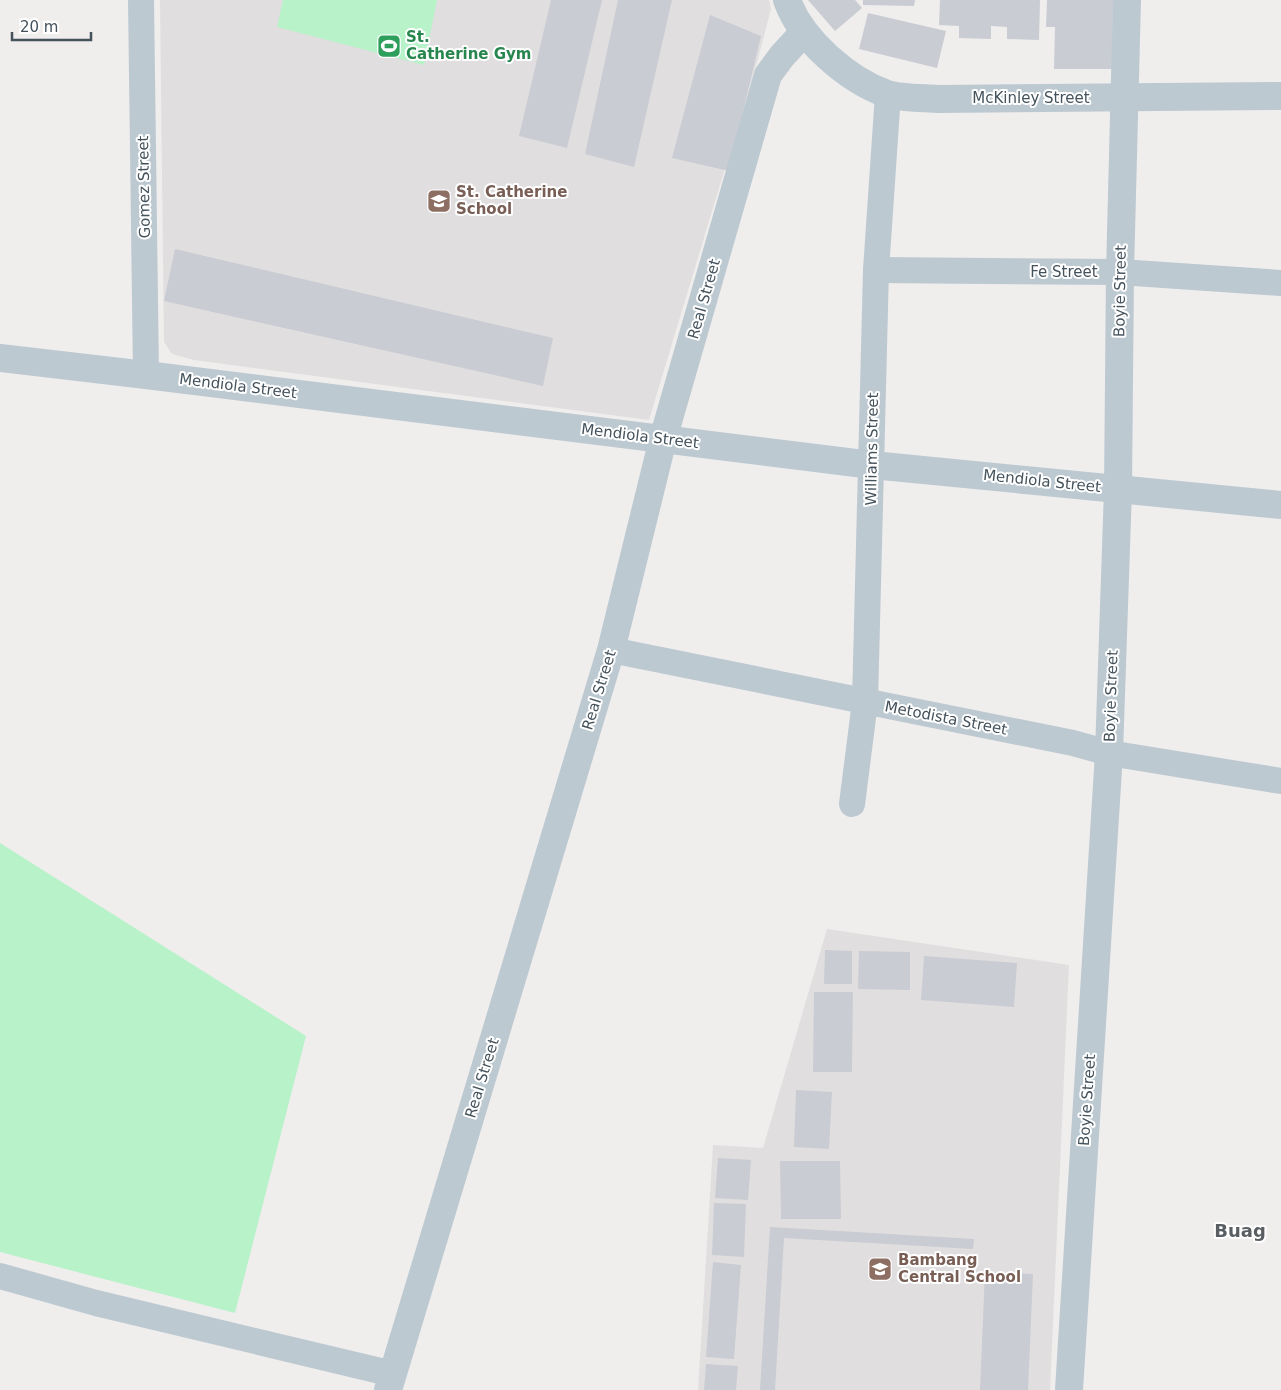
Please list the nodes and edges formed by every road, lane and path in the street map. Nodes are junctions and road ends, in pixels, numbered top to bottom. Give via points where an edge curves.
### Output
1 (141, 0) edge
2 (788, 0) edge
3 (1127, 0) edge
4 (804, 32) junction
5 (888, 94) junction
6 (1281, 96) edge
7 (1126, 98) junction
8 (876, 270) junction
9 (1120, 272) junction
10 (1281, 283) edge
11 (0, 358) edge
12 (146, 375) junction
13 (663, 439) junction
14 (872, 465) junction
15 (1118, 489) junction
16 (1281, 505) edge
17 (611, 650) junction
18 (865, 702) junction
19 (1109, 753) junction
20 (1281, 781) edge
21 (852, 804) dead end
22 (0, 1276) edge
23 (390, 1382) edge
24 (1069, 1390) edge

1 - 12 street, Gomez Street
2 - 4 street
3 - 7 street, Boyie Street
4 - 5 street, McKinley Street via 826,55 857,79
4 - 13 street, Real Street via 768,75
5 - 7 street, McKinley Street via 937,99
5 - 8 street, Williams Street
6 - 7 street, McKinley Street
7 - 9 street, Boyie Street
8 - 9 street, Fe Street
8 - 14 street, Williams Street
9 - 10 street, Fe Street
9 - 15 street, Boyie Street
11 - 12 street, Mendiola Street
12 - 13 street, Mendiola Street
13 - 14 street, Mendiola Street
13 - 17 street, Real Street
14 - 15 street, Mendiola Street
14 - 18 street, Williams Street
15 - 16 street, Mendiola Street
15 - 19 street, Boyie Street
17 - 18 street, Metodista Street
17 - 23 street, Real Street
18 - 19 street, Metodista Street via 1074,743
18 - 21 street, Williams Street
19 - 20 street, Metodista Street
19 - 24 street, Boyie Street
22 - 23 street

